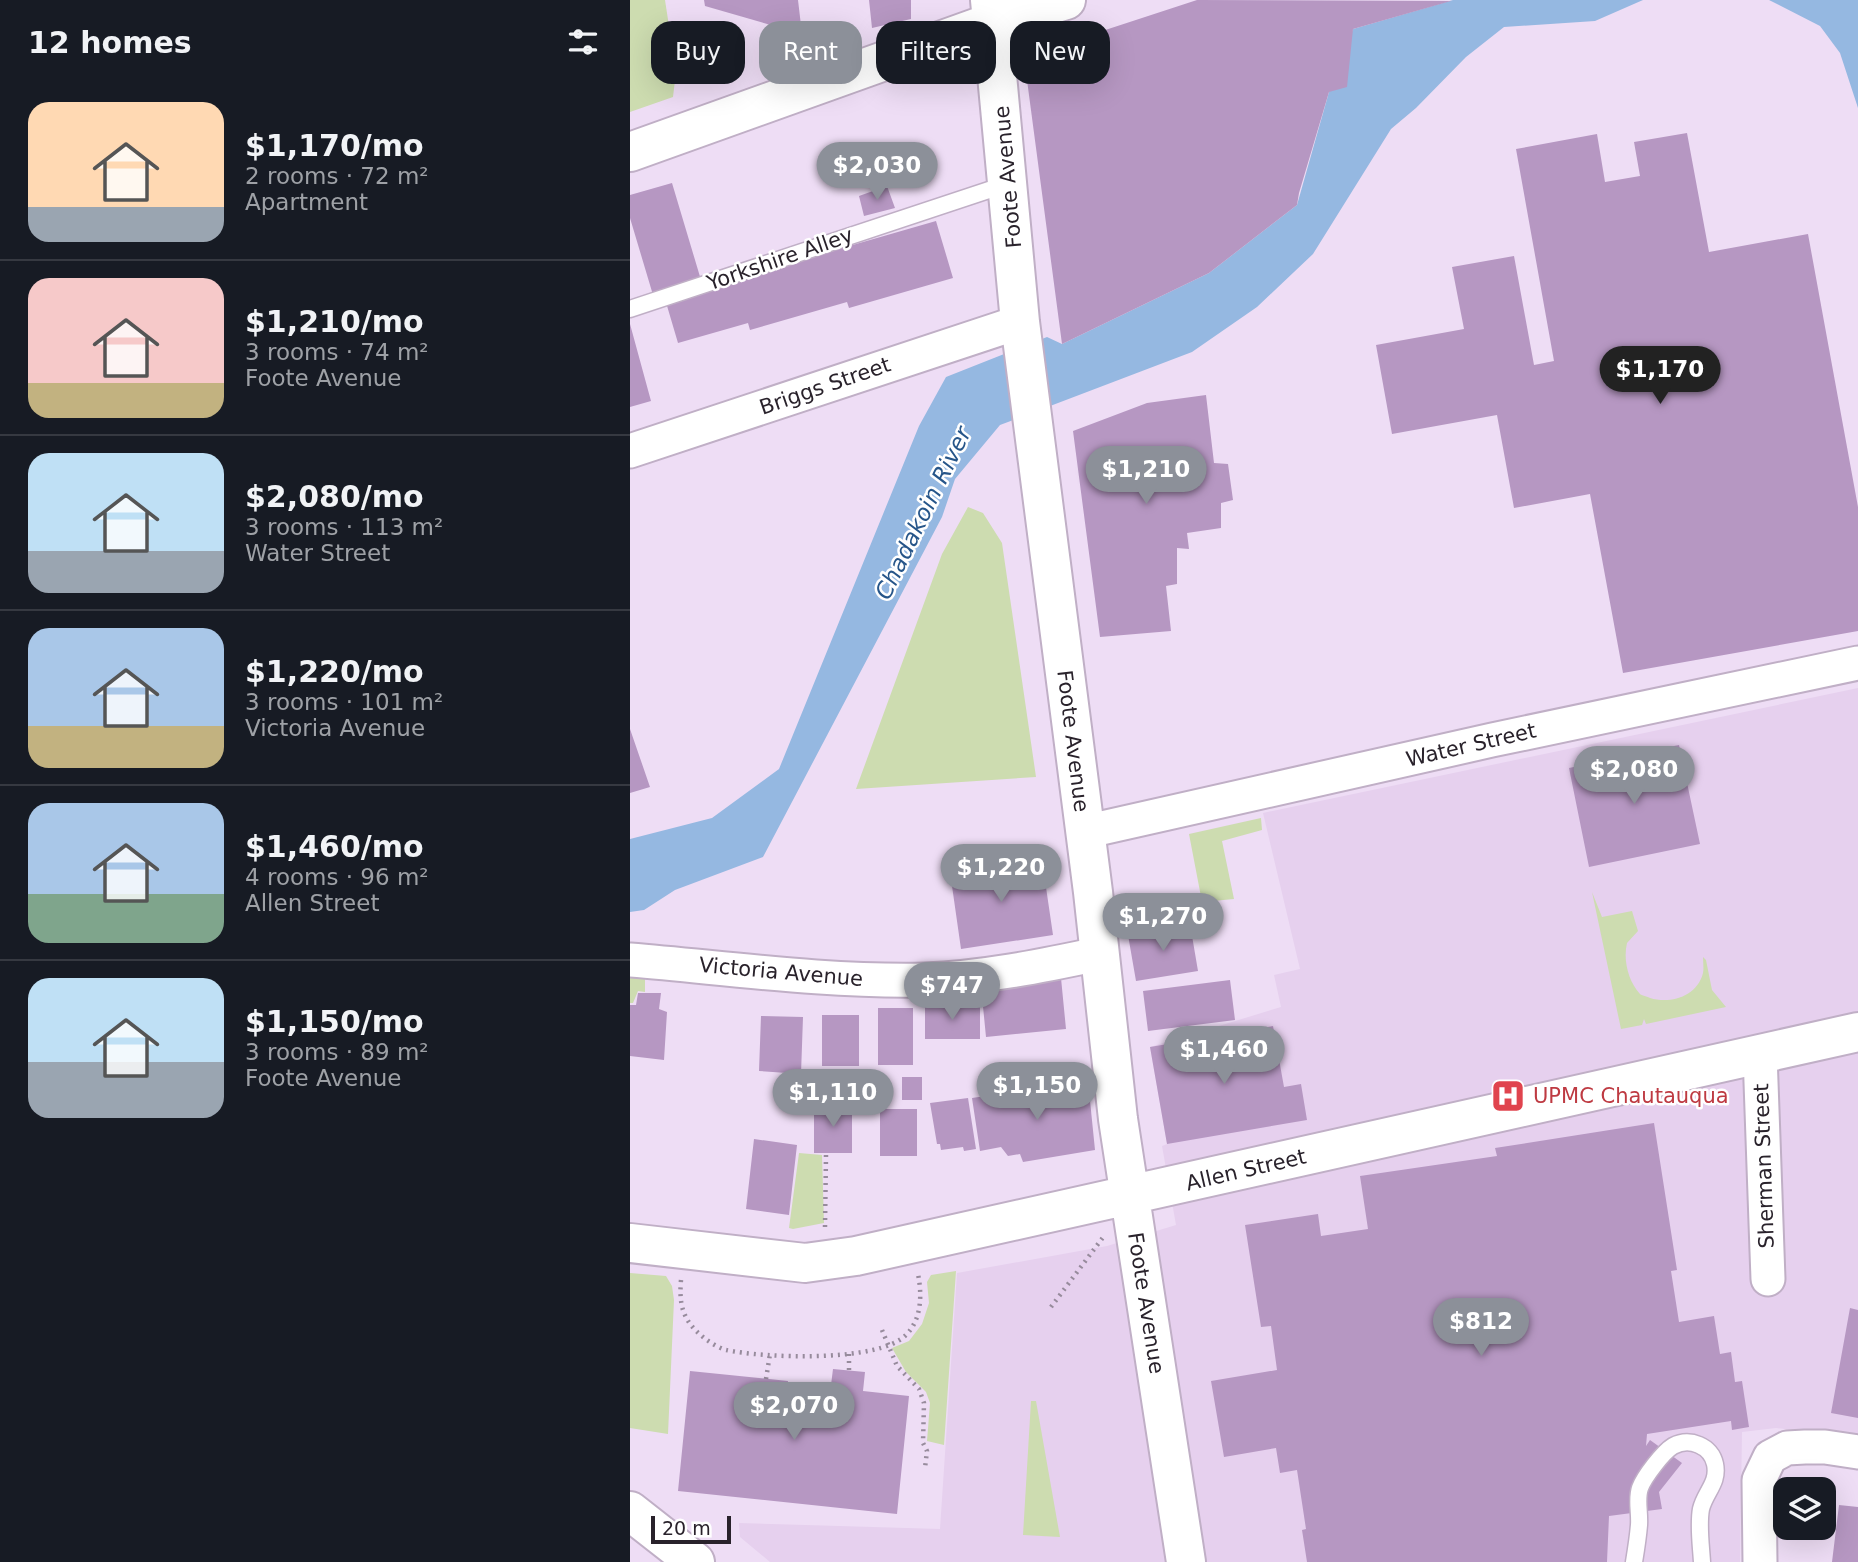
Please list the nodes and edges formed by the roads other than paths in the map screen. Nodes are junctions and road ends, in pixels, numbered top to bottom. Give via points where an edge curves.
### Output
1 (1066, 0) edge
2 (992, 11) edge
3 (630, 152) edge
4 (1009, 183) junction
5 (630, 309) edge
6 (1021, 330) junction
7 (630, 451) edge
8 (1858, 663) edge
9 (1084, 832) junction
10 (1098, 954) junction
11 (630, 960) edge
12 (1858, 1032) edge
13 (1760, 1054) junction
14 (1129, 1196) junction
15 (630, 1243) edge
16 (1768, 1279) dead end
17 (1858, 1452) edge
18 (630, 1511) edge
19 (695, 1562) edge
20 (1186, 1562) edge
21 (1633, 1562) edge
22 (1702, 1562) edge
23 (1760, 1562) edge

1 - 2 main road
2 - 3 main road
2 - 4 main road, Foote Avenue
4 - 5 lane, Yorkshire Alley
4 - 6 main road, Foote Avenue
6 - 7 street, Briggs Street
6 - 9 main road, Foote Avenue
8 - 9 street, Water Street
9 - 10 main road, Foote Avenue
10 - 11 street, Victoria Avenue via 926,980 873,980
10 - 14 main road, Foote Avenue
12 - 13 main road, Allen Street
13 - 14 main road, Allen Street
13 - 16 street, Sherman Street
14 - 15 main road, Allen Street via 805,1263
14 - 20 main road, Foote Avenue
17 - 23 street via 1796,1447 1770,1457 1759,1480
18 - 19 main road
21 - 22 lane via 1642,1482 1672,1447 1695,1443 1705,1447 1716,1466 1716,1478 1701,1510

